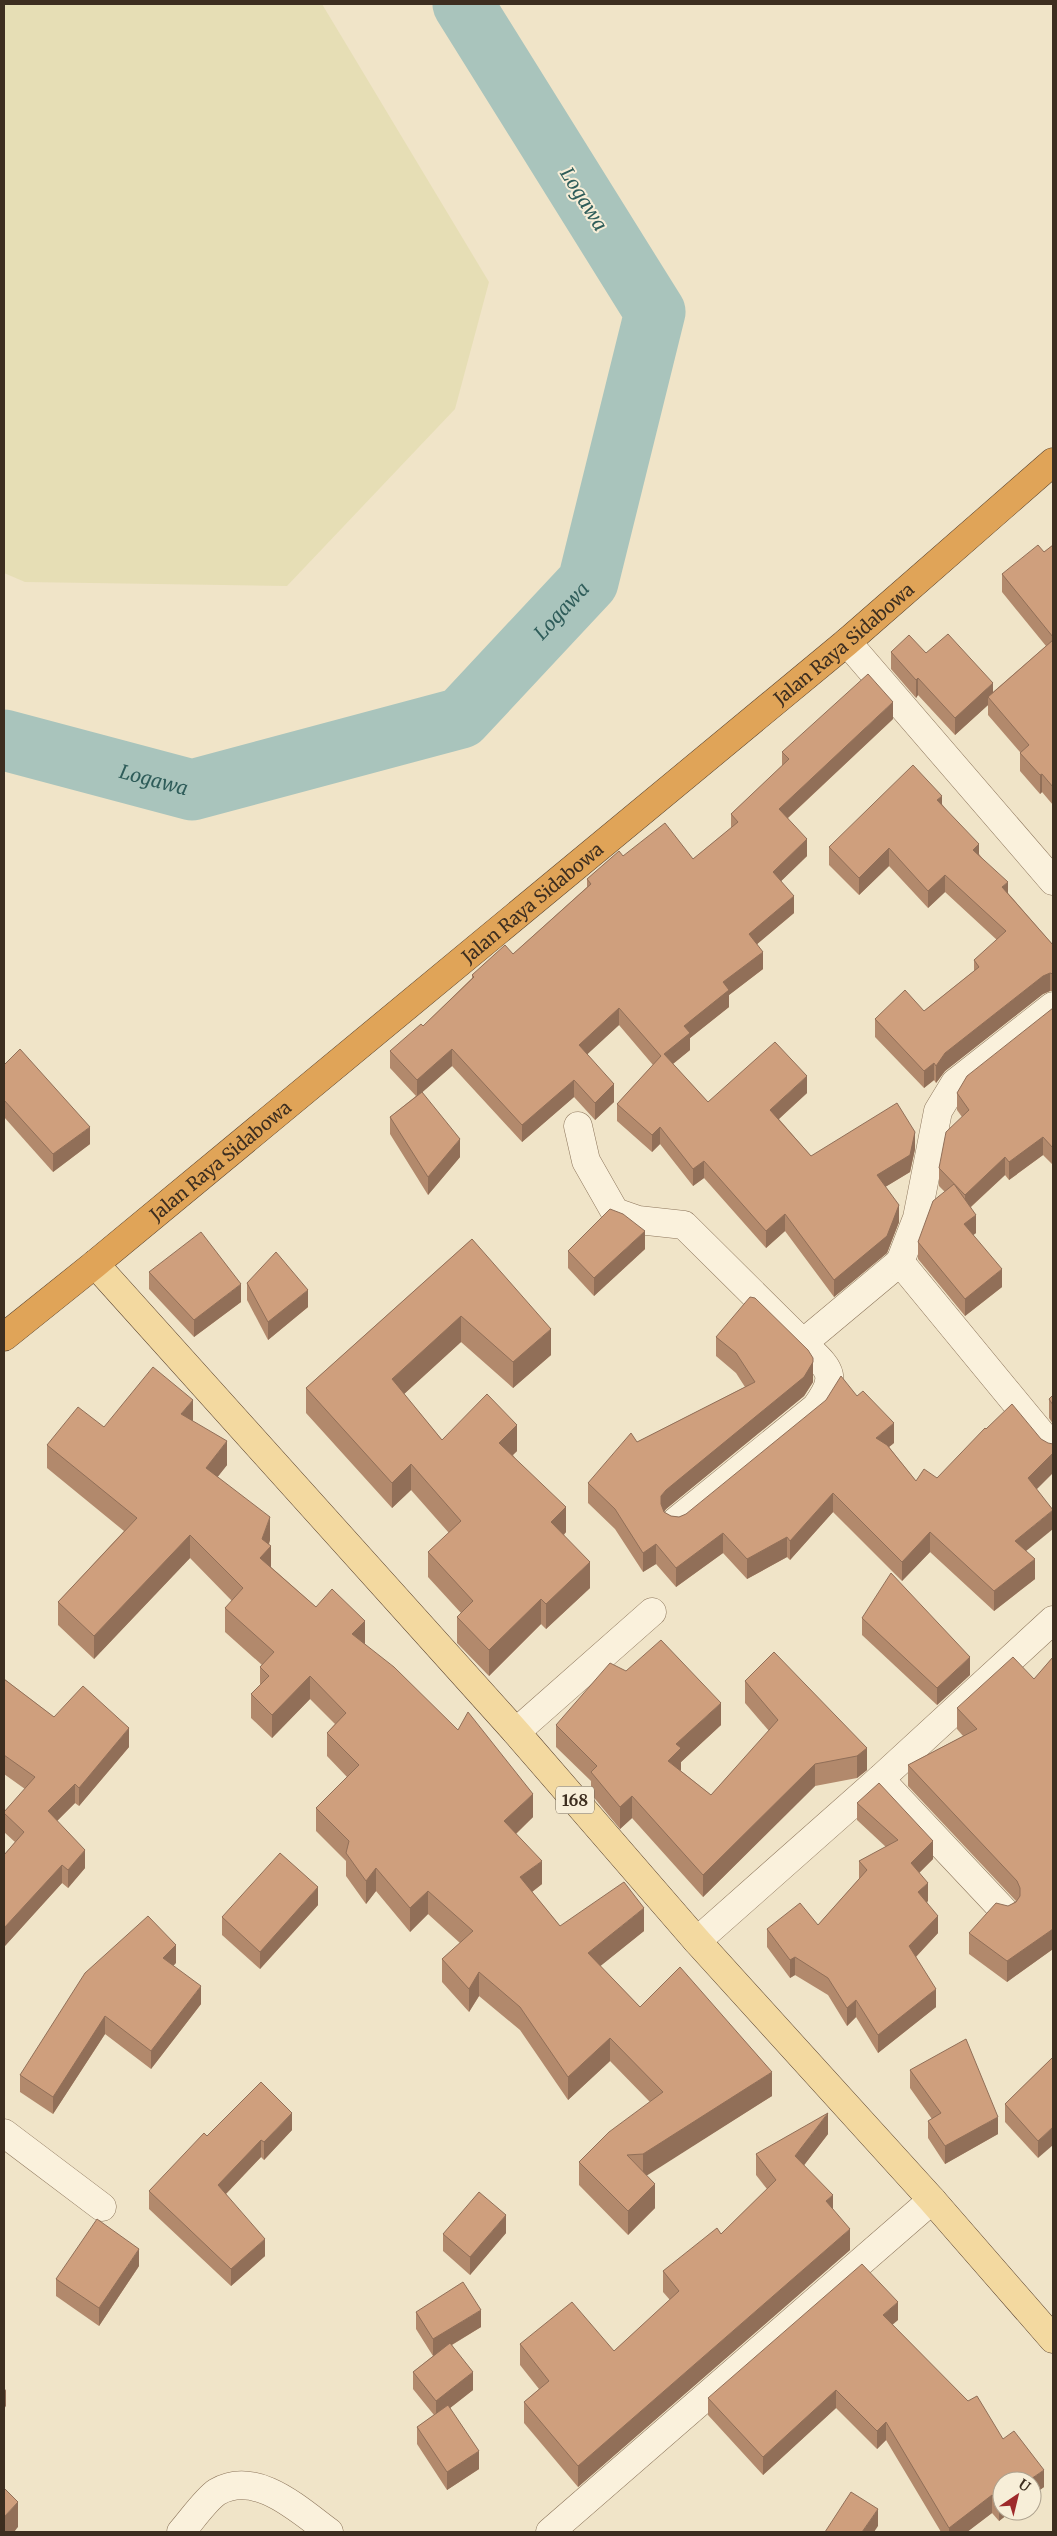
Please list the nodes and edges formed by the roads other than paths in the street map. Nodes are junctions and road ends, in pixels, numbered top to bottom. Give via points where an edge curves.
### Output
1 (1053, 462) edge
2 (847, 642) junction
3 (1053, 881) edge
4 (1053, 1006) edge
5 (578, 1126) dead end
6 (900, 1262) junction
7 (95, 1264) junction
8 (4, 1337) edge
9 (803, 1344) junction
10 (1053, 1448) edge
11 (676, 1522) edge
12 (652, 1612) dead end
13 (1053, 1620) edge
14 (516, 1732) junction
15 (880, 1779) junction
16 (1005, 1912) edge
17 (697, 1941) junction
18 (4, 2133) edge
19 (932, 2200) junction
20 (102, 2208) dead end
21 (1053, 2339) edge
22 (181, 2532) edge
23 (329, 2532) edge
24 (550, 2532) edge

1 - 2 highway, Jalan Raya Sidabowa
2 - 3 street
2 - 7 highway, Jalan Raya Sidabowa
4 - 6 street via 955,1083 938,1111 917,1218
5 - 9 street via 586,1161 615,1212 638,1220 684,1225
6 - 9 street
6 - 10 street
7 - 8 highway, Jalan Raya Sidabowa
7 - 14 main road, 168
9 - 11 street via 826,1367 830,1382 816,1407
12 - 14 street
13 - 15 street
14 - 17 main road, 168
15 - 16 street
15 - 17 street
17 - 19 main road, 168
18 - 20 street
19 - 21 main road, 168
19 - 24 street
22 - 23 street via 216,2492 241,2484 280,2496

